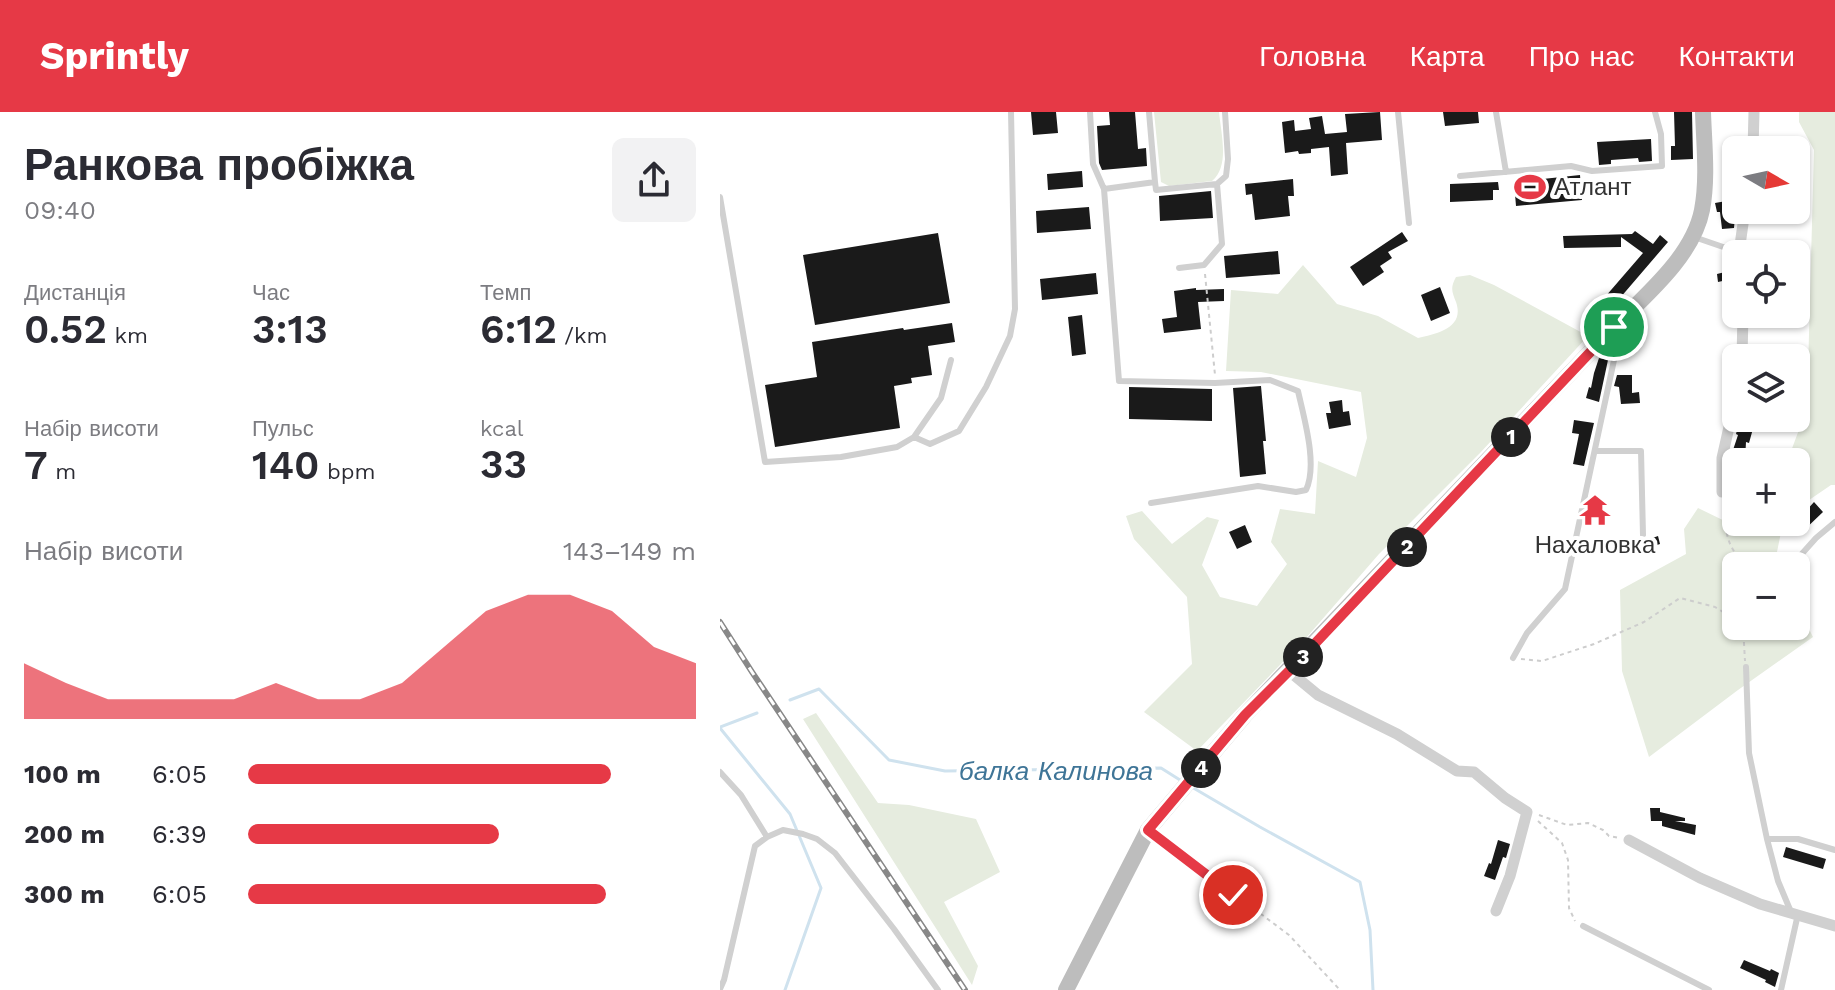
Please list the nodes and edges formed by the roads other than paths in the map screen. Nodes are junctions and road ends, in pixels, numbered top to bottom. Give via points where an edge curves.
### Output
1 (1011, 112) edge
2 (1090, 112) edge
3 (1149, 112) edge
4 (1225, 112) edge
5 (1398, 112) edge
6 (1496, 112) edge
7 (1655, 112) edge
8 (1703, 112) edge
9 (1754, 112) edge
10 (1753, 136) edge
11 (1506, 172) junction
12 (1460, 176) dead end
13 (1155, 182) junction
14 (1217, 184) junction
15 (1104, 189) junction
16 (720, 197) edge
17 (1409, 223) dead end
18 (1693, 237) junction
19 (1722, 247) edge
20 (1179, 268) dead end
21 (1614, 327) junction
22 (951, 360) dead end
23 (914, 437) junction
24 (1596, 451) junction
25 (1151, 503) dead end
26 (1835, 522) edge
27 (1643, 535) dead end
28 (1804, 552) edge
29 (1513, 658) road end
30 (1746, 667) road end
31 (1289, 671) junction
32 (720, 772) edge
33 (767, 837) junction
34 (1767, 839) junction
35 (1629, 840) road end
36 (1835, 850) edge
37 (1496, 911) dead end
38 (1794, 913) junction
39 (1583, 926) road end
40 (1835, 926) edge
41 (720, 989) edge
42 (938, 990) edge
43 (1066, 990) edge
44 (1709, 990) edge
45 (1781, 990) edge

1 - 23 lane via 1015,309 1010,336 959,431 930,444
2 - 15 lane via 1093,164
3 - 13 lane
4 - 14 lane via 1228,159 1226,176
5 - 17 lane
6 - 11 lane
7 - 11 lane via 1662,166
8 - 18 street via 1705,185
9 - 10 street
11 - 12 lane
13 - 14 lane via 1156,190
13 - 15 lane
14 - 20 lane via 1222,244 1204,265
15 - 25 lane via 1119,381 1270,380 1298,391 1308,435 1306,490 1258,486
16 - 23 lane via 765,462 841,457 897,447
18 - 19 lane
18 - 21 street via 1659,282
21 - 24 lane via 1617,346
21 - 31 street
22 - 23 lane via 941,398
24 - 27 lane via 1641,451
24 - 29 lane via 1565,589
26 - 28 lane
30 - 34 lane via 1749,753
31 - 37 street via 1318,695 1457,771 1474,772 1527,812
31 - 43 street via 1148,830
32 - 33 lane
33 - 41 lane via 755,846
33 - 42 lane via 783,830 803,834 835,853
34 - 36 lane via 1798,839
34 - 38 lane via 1778,881
35 - 38 street via 1700,878
38 - 40 street
38 - 45 lane
39 - 44 lane

